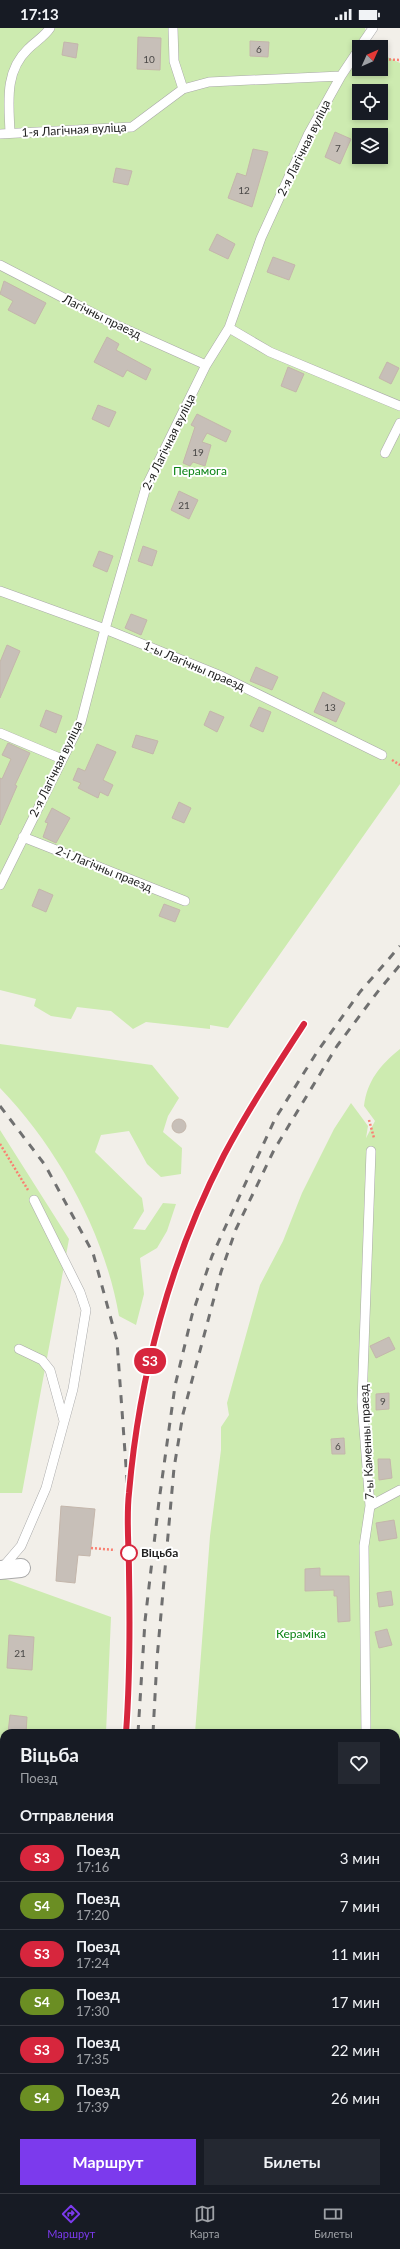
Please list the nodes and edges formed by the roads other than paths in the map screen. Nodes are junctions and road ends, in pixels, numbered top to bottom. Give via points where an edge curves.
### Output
1 (50, 28) edge
2 (172, 28) edge
3 (373, 28) edge
4 (365, 40) edge
5 (352, 60) edge
6 (341, 76) junction
7 (4, 87) edge
8 (184, 89) junction
9 (10, 133) junction
10 (0, 134) edge
11 (0, 265) edge
12 (229, 328) junction
13 (206, 365) junction
14 (400, 406) edge
15 (400, 423) edge
16 (385, 453) dead end
17 (0, 590) edge
18 (105, 629) junction
19 (0, 733) edge
20 (382, 755) dead end
21 (62, 759) junction
22 (23, 837) junction
23 (0, 885) edge
24 (185, 901) dead end
25 (371, 1151) road end
26 (34, 1200) road end
27 (19, 1349) dead end
28 (65, 1422) junction
29 (400, 1490) edge
30 (370, 1506) junction
31 (21, 1568) dead end
32 (0, 1570) edge
33 (366, 1729) edge

1 - 7 lane via 45,36 28,49
2 - 8 lane via 174,61
3 - 4 lane, 2-я Лагічная вуліца
5 - 6 lane, 2-я Лагічная вуліца
6 - 8 lane, 1-я Лагічная вуліца via 209,82
6 - 12 lane, 2-я Лагічная вуліца via 308,135 261,238
7 - 9 lane
8 - 9 lane, 1-я Лагічная вуліца via 132,127
9 - 10 lane, 1-я Лагічная вуліца
11 - 13 lane, Лагічны праезд via 112,323
12 - 13 lane, 2-я Лагічная вуліца
12 - 14 lane via 270,352
13 - 18 lane, 2-я Лагічная вуліца via 146,487
15 - 16 lane
17 - 18 lane, 1-ы Лагічны праезд
18 - 20 lane, 1-ы Лагічны праезд via 221,676
18 - 21 lane, 2-я Лагічная вуліца via 81,722
19 - 21 lane
21 - 22 lane, 2-я Лагічная вуліца
22 - 23 lane, 2-я Лагічная вуліца
22 - 24 lane, 2-і Лагічны праезд
25 - 30 lane, 7-ы Каменны праезд via 362,1402
26 - 28 lane via 80,1292 86,1310 81,1348
27 - 28 lane via 42,1360 50,1370
28 - 32 lane via 46,1488 21,1546
29 - 30 lane
30 - 33 lane, 7-ы Каменны праезд via 364,1546
31 - 32 street

